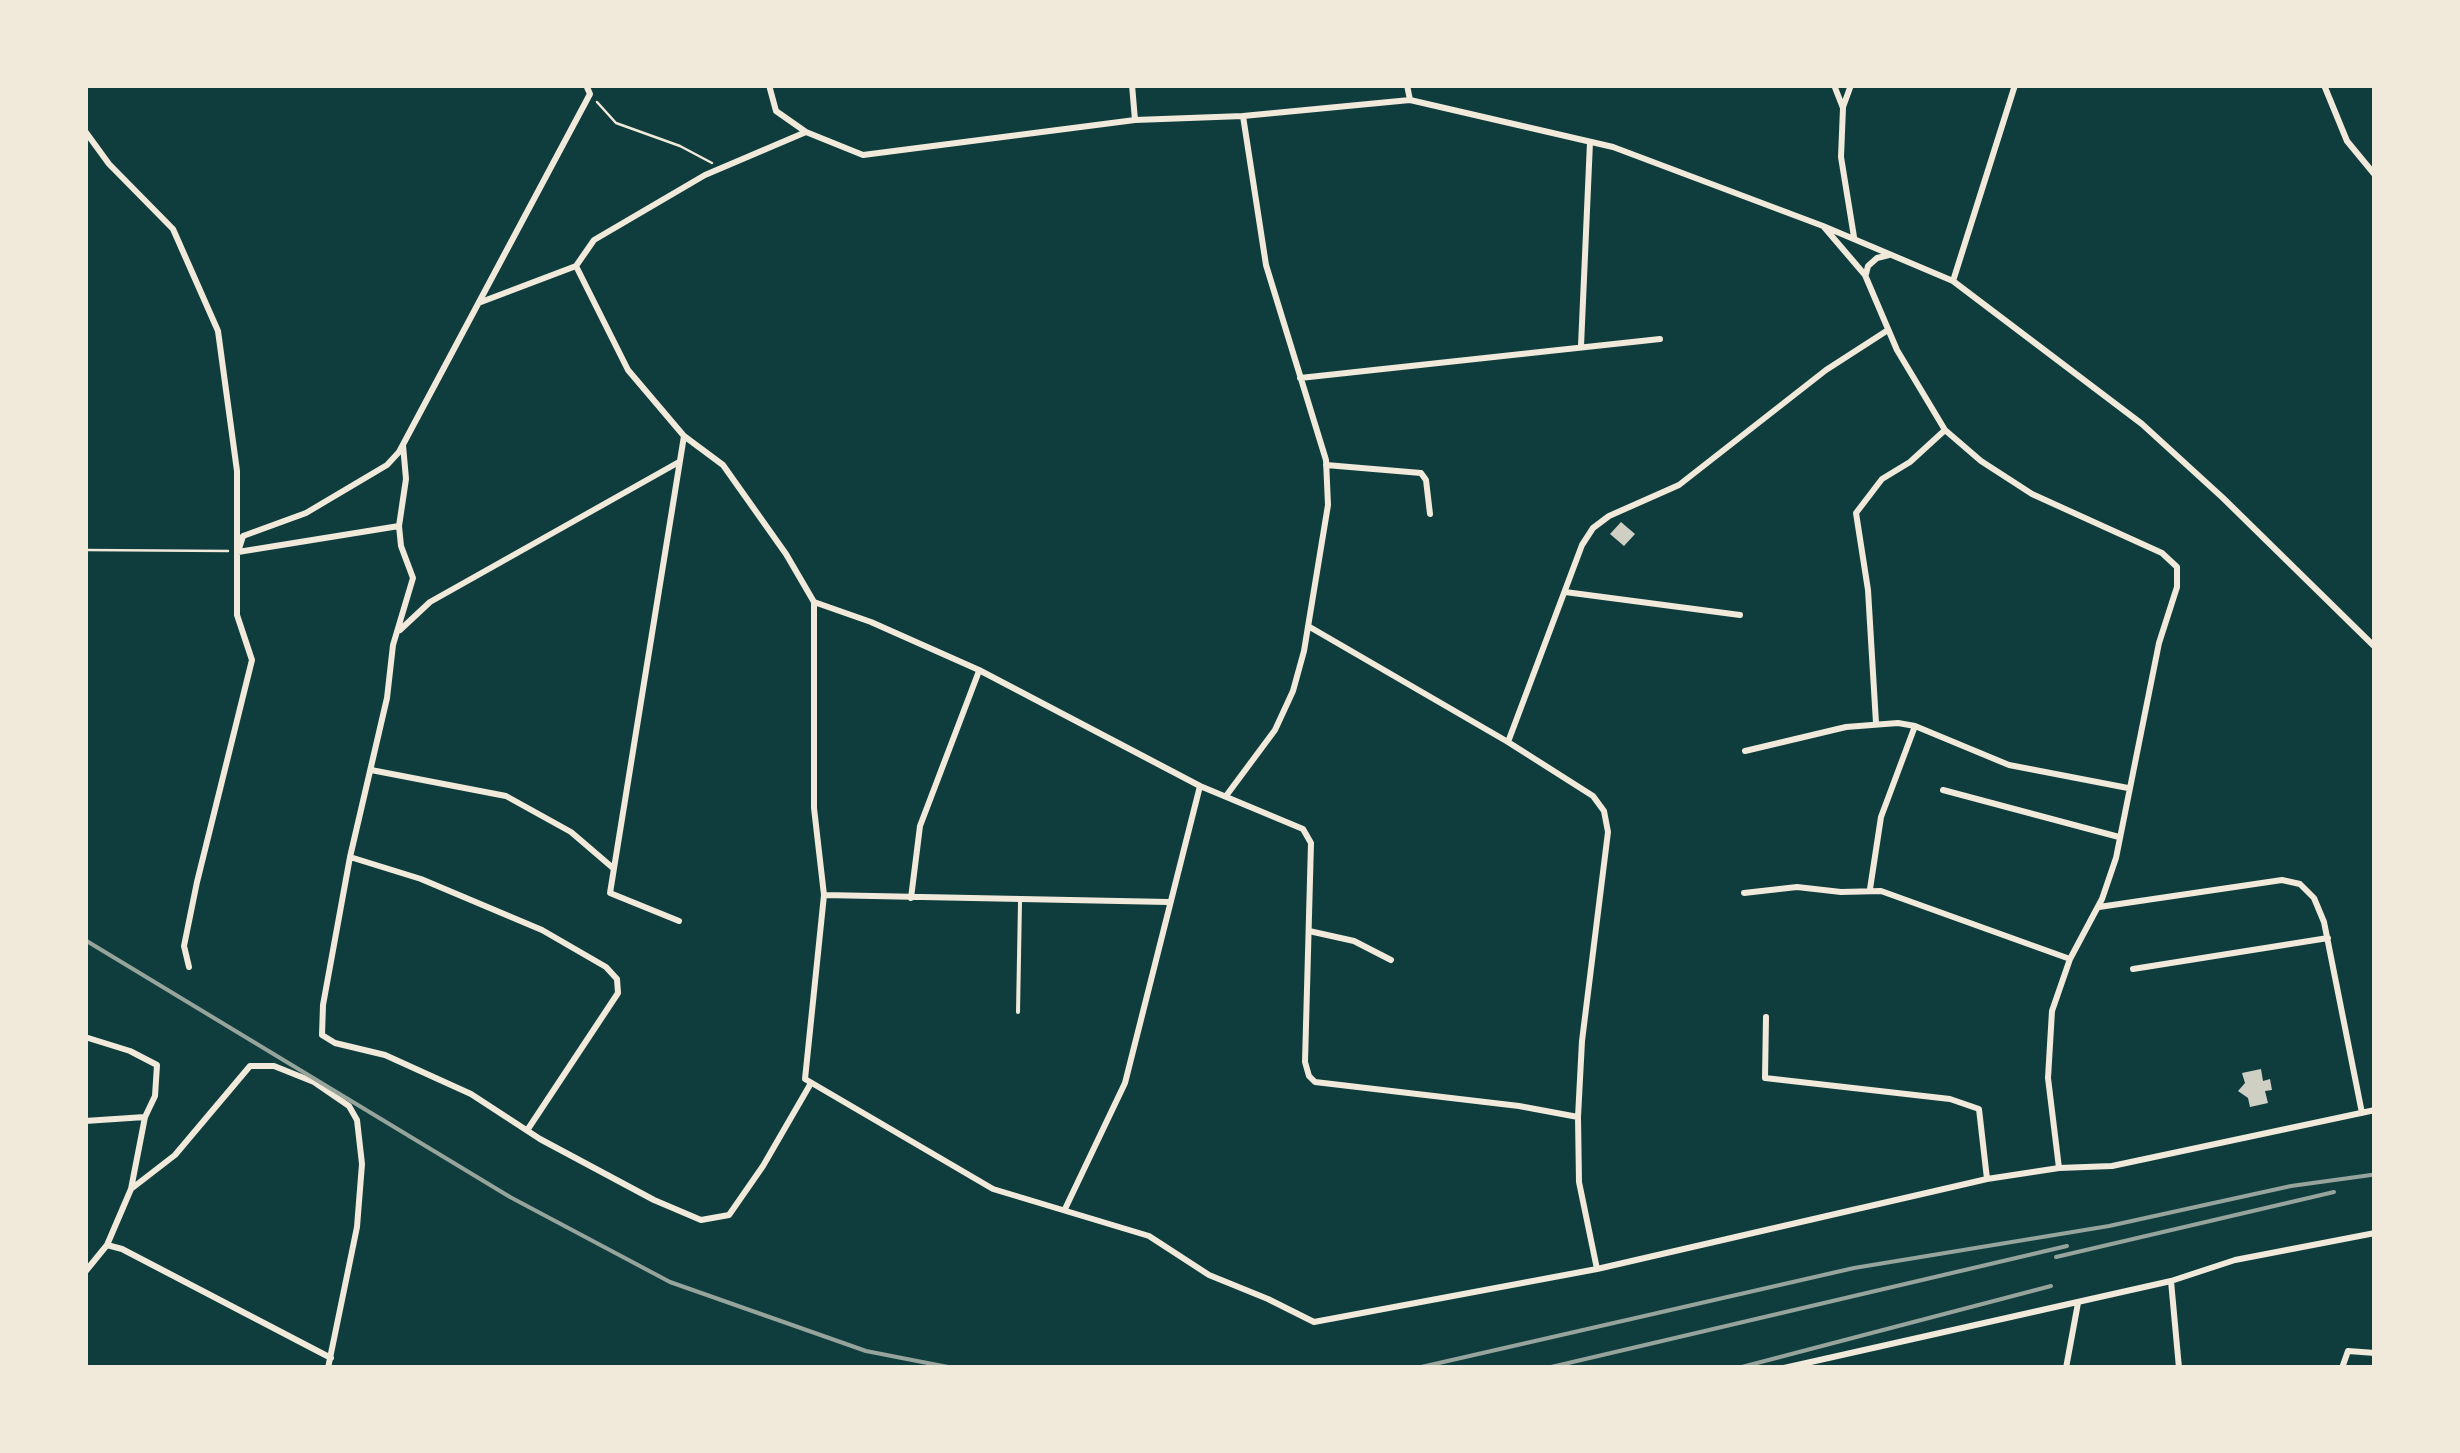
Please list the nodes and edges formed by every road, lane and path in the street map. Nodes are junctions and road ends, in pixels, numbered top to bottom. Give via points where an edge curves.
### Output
1 (586, 85) edge
2 (769, 85) edge
3 (1132, 85) edge
4 (1407, 85) edge
5 (1834, 85) edge
6 (1851, 85) edge
7 (2014, 85) edge
8 (2324, 85) edge
9 (590, 94) junction
10 (1410, 100) junction
11 (1843, 108) junction
12 (1243, 116) junction
13 (1135, 120) junction
14 (85, 132) edge
15 (806, 132) junction
16 (1590, 142) junction
17 (722, 168) junction
18 (2375, 174) edge
19 (1822, 226) junction
20 (1855, 238) junction
21 (1892, 255) junction
22 (576, 266) junction
23 (1866, 275) junction
24 (1953, 281) junction
25 (480, 302) junction
26 (1888, 330) junction
27 (1660, 339) dead end
28 (1581, 346) junction
29 (1300, 378) junction
30 (1946, 430) junction
31 (684, 436) junction
32 (403, 444) junction
33 (680, 461) junction
34 (1326, 465) junction
35 (1430, 514) dead end
36 (399, 526) junction
37 (85, 550) edge
38 (238, 552) junction
39 (1565, 592) junction
40 (814, 602) junction
41 (1740, 615) dead end
42 (1308, 626) junction
43 (398, 632) junction
44 (2375, 647) edge
45 (979, 670) junction
46 (1876, 723) junction
47 (1915, 726) junction
48 (1508, 742) junction
49 (1745, 751) dead end
50 (371, 770) junction
51 (1200, 786) junction
52 (2128, 788) junction
53 (1943, 790) dead end
54 (1226, 796) junction
55 (2119, 838) junction
56 (350, 857) junction
57 (614, 869) junction
58 (1870, 889) junction
59 (1744, 892) dead end
60 (824, 895) junction
61 (911, 898) junction
62 (1020, 901) junction
63 (1168, 902) junction
64 (2098, 907) junction
65 (678, 921) dead end
66 (1308, 931) junction
67 (2328, 938) junction
68 (2070, 959) junction
69 (1391, 960) dead end
70 (189, 967) dead end
71 (2133, 970) dead end
72 (1018, 1012) dead end
73 (1766, 1017) dead end
74 (85, 1037) edge
75 (811, 1083) junction
76 (2375, 1110) edge
77 (2362, 1114) junction
78 (145, 1116) junction
79 (1578, 1117) junction
80 (85, 1122) edge
81 (528, 1129) junction
82 (2059, 1168) junction
83 (1988, 1179) junction
84 (131, 1189) junction
85 (1064, 1209) junction
86 (2375, 1233) edge
87 (106, 1246) junction
88 (1598, 1269) junction
89 (85, 1272) edge
90 (2172, 1281) junction
91 (2078, 1303) junction
92 (2375, 1353) edge
93 (331, 1358) junction
94 (328, 1368) edge
95 (1784, 1368) edge
96 (2066, 1368) edge
97 (2179, 1368) edge
98 (2342, 1368) edge

1 - 9 street
2 - 15 street via 776,111
3 - 13 street
4 - 10 street
5 - 11 street
6 - 11 street
7 - 24 street
8 - 18 street via 2347,140
9 - 17 path via 616,124
9 - 25 street
10 - 12 street
10 - 16 street
11 - 20 street via 1842,157
12 - 13 street
12 - 29 street via 1262,247
13 - 15 street via 864,155
14 - 38 street via 173,228 218,331 237,472
15 - 17 street
16 - 19 street
16 - 28 street
17 - 22 street via 594,240
19 - 20 street
19 - 23 street
20 - 21 street
21 - 23 street via 1877,258
21 - 24 street
22 - 25 street
22 - 31 street via 628,370
23 - 26 street
24 - 44 street via 2142,424
25 - 32 street
26 - 30 street
26 - 39 street via 1679,484 1600,521 1586,535
27 - 28 street
28 - 29 street
29 - 34 street
30 - 46 street via 1882,479 1856,513
30 - 52 street via 2032,494 2162,553 2177,567
31 - 33 street
31 - 40 street via 723,465
32 - 36 street
32 - 38 street via 386,465 306,513 243,536
33 - 43 street via 430,602
33 - 57 street
34 - 35 street via 1420,472
34 - 42 street via 1328,505
36 - 38 street
36 - 43 street via 414,578
37 - 38 path
38 - 70 street via 237,615 252,660 187,930
39 - 41 street
39 - 48 street
40 - 45 street
40 - 60 street via 814,808
42 - 48 street
42 - 54 street via 1286,709
43 - 50 street
45 - 51 street
45 - 61 street via 920,826
46 - 47 street
46 - 49 street
47 - 52 street via 2010,765
47 - 58 street via 1881,818
48 - 79 street via 1593,796 1607,818
50 - 56 street
50 - 57 street via 506,796 571,832
51 - 54 street
51 - 63 street
52 - 55 street
53 - 55 street
54 - 66 street via 1307,833
55 - 64 street
56 - 81 street via 322,1035 386,1055
56 - 81 street via 422,879 542,930 617,979 618,993
57 - 65 street via 610,892
58 - 59 street
58 - 68 street
60 - 61 street
60 - 75 street via 805,1079
61 - 62 street
62 - 63 street
62 - 72 lane
63 - 85 street via 1125,1084
64 - 67 street via 2293,881 2314,898
64 - 68 street
66 - 69 street via 1354,941
66 - 79 street via 1305,1062 1315,1082
67 - 71 street
67 - 77 street
68 - 82 street via 2048,1036
73 - 83 street via 1765,1078 1950,1098 1979,1109
74 - 78 street via 157,1065 155,1096
75 - 81 street via 729,1214 713,1219 654,1200
75 - 85 street via 993,1189
76 - 77 street
77 - 82 street via 2112,1166
78 - 80 street
78 - 84 street
79 - 88 street via 1579,1182
82 - 83 street
83 - 88 street
84 - 87 street
84 - 93 street via 175,1156 250,1066 274,1066 314,1082 349,1106 362,1164 357,1227
85 - 88 street via 1149,1236 1209,1275 1314,1322
86 - 90 street via 2235,1260
87 - 89 street
87 - 93 street
90 - 91 street
90 - 97 street
91 - 95 street
91 - 96 street
92 - 98 street via 2348,1351
93 - 94 street

